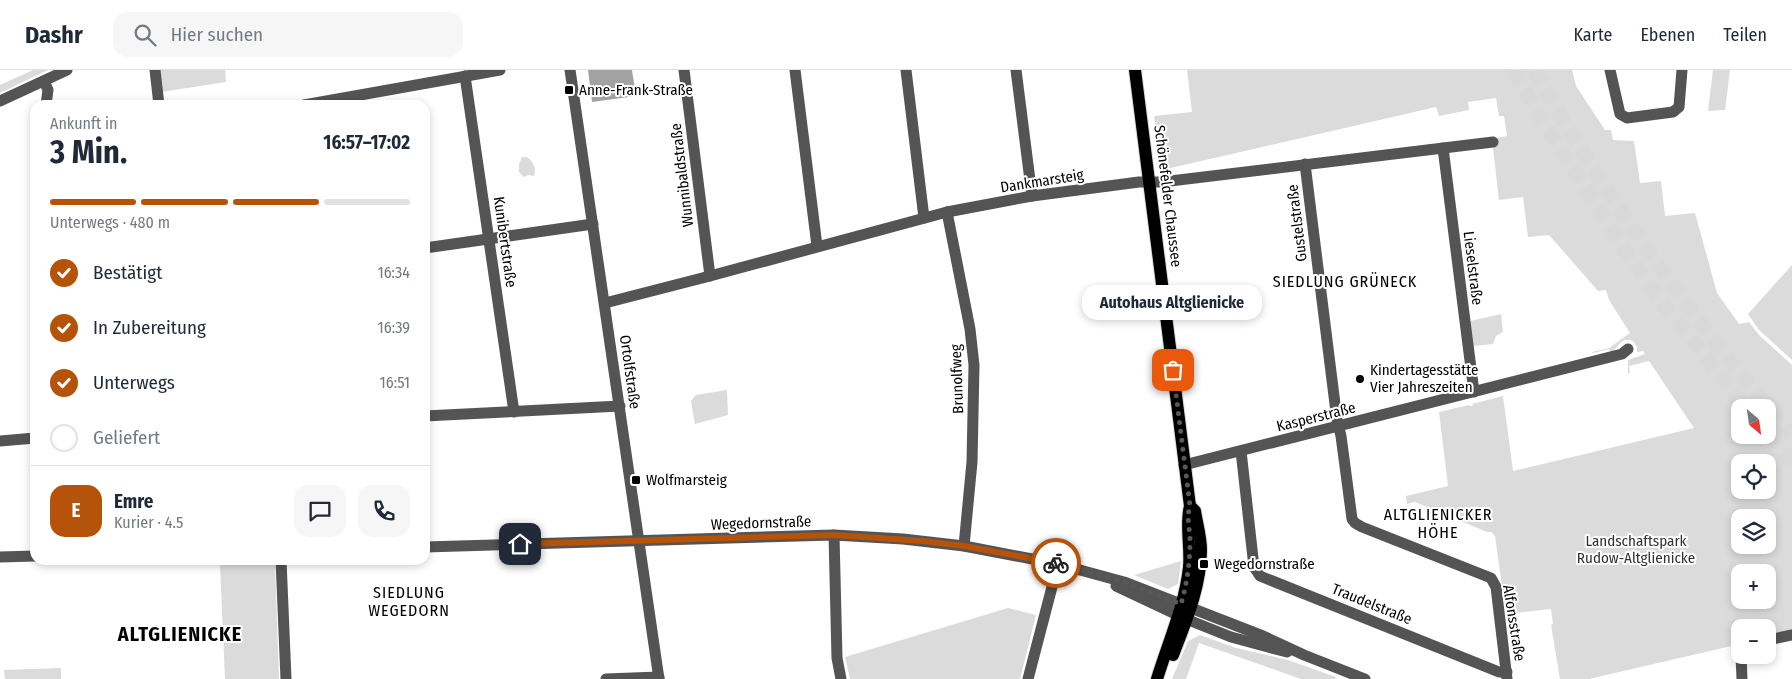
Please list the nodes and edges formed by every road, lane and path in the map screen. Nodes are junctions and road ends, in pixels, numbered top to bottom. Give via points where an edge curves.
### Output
1 (66, 70) edge
2 (155, 70) edge
3 (500, 70) edge
4 (570, 70) edge
5 (684, 70) edge
6 (795, 70) edge
7 (906, 70) edge
8 (1016, 70) edge
9 (1135, 70) edge
10 (1610, 70) edge
11 (1682, 70) edge
12 (465, 76) junction
13 (44, 81) junction
14 (47, 100) edge
15 (158, 100) edge
16 (363, 100) edge
17 (0, 101) edge
18 (1493, 142) dead end
19 (1443, 148) junction
20 (1305, 164) junction
21 (1150, 182) junction
22 (1032, 196) junction
23 (947, 212) junction
24 (924, 218) junction
25 (593, 224) junction
26 (490, 238) junction
27 (817, 246) junction
28 (430, 247) edge
29 (710, 276) junction
30 (605, 302) junction
31 (1628, 349) dead end
32 (1474, 392) junction
33 (620, 406) junction
34 (514, 412) junction
35 (430, 416) edge
36 (1339, 426) junction
37 (30, 438) edge
38 (0, 441) edge
39 (1241, 452) junction
40 (1184, 464) junction
41 (834, 535) junction
42 (640, 541) junction
43 (430, 546) edge
44 (964, 546) junction
45 (30, 556) edge
46 (0, 557) edge
47 (1058, 564) junction
48 (282, 565) edge
49 (1184, 611) junction
50 (1792, 635) edge
51 (1776, 638) edge
52 (1741, 664) edge
53 (1507, 676) edge
54 (659, 678) edge
55 (286, 679) edge
56 (606, 679) edge
57 (841, 679) edge
58 (1028, 679) edge
59 (1157, 679) edge
60 (1160, 679) edge
61 (1365, 679) edge
62 (1742, 679) edge

1 - 13 street
2 - 15 street
3 - 12 street
4 - 25 street, Ortolfstraße
5 - 29 street, Wunnibaldstraße
6 - 27 street
7 - 24 street
8 - 22 street
9 - 21 main road, Schönefelder Chaussee
10 - 11 street via 1620,114 1627,118 1676,110 1679,107
12 - 16 street
12 - 26 street, Kunibertstraße
13 - 14 street via 48,90
13 - 17 street
18 - 19 street, Dankmarsteig
19 - 20 street, Dankmarsteig
19 - 32 street, Lieselstraße
20 - 21 street, Dankmarsteig
20 - 36 street, Gustelstraße
21 - 22 street, Dankmarsteig
21 - 40 main road, Schönefelder Chaussee
22 - 23 street, Dankmarsteig
23 - 24 street, Dankmarsteig
23 - 44 street, Brunolfweg via 974,365 972,462
24 - 27 street, Dankmarsteig
25 - 26 street
25 - 30 street, Ortolfstraße
26 - 28 street
26 - 34 street, Kunibertstraße
27 - 29 street, Dankmarsteig
29 - 30 street, Dankmarsteig
30 - 33 street, Ortolfstraße
31 - 32 street, Kasperstraße via 1622,354
32 - 36 street, Kasperstraße
33 - 34 street
33 - 42 street, Ortolfstraße
34 - 35 street
36 - 39 street, Kasperstraße
36 - 53 street, Alfonsstraße via 1350,513 1355,524 1491,578 1496,587
37 - 38 street
39 - 40 street, Kasperstraße
39 - 53 street, Traudelstraße via 1254,567 1260,576
40 - 49 main road, Schönefelder Chaussee via 1190,506 1189,568
41 - 42 street, Wegedornstraße
41 - 44 street, Wegedornstraße
41 - 57 street via 837,658
42 - 43 street, Wegedornstraße
42 - 54 street, Ortolfstraße
44 - 47 street, Wegedornstraße
45 - 46 street
47 - 49 street, Wegedornstraße via 1124,582
47 - 58 street
48 - 55 street
49 - 59 main road, Schönefelder Chaussee
49 - 60 main road, Schönefelder Chaussee via 1168,667
49 - 61 street, Wegedornstraße via 1238,640 1304,655
50 - 51 street
52 - 62 street
54 - 56 street

